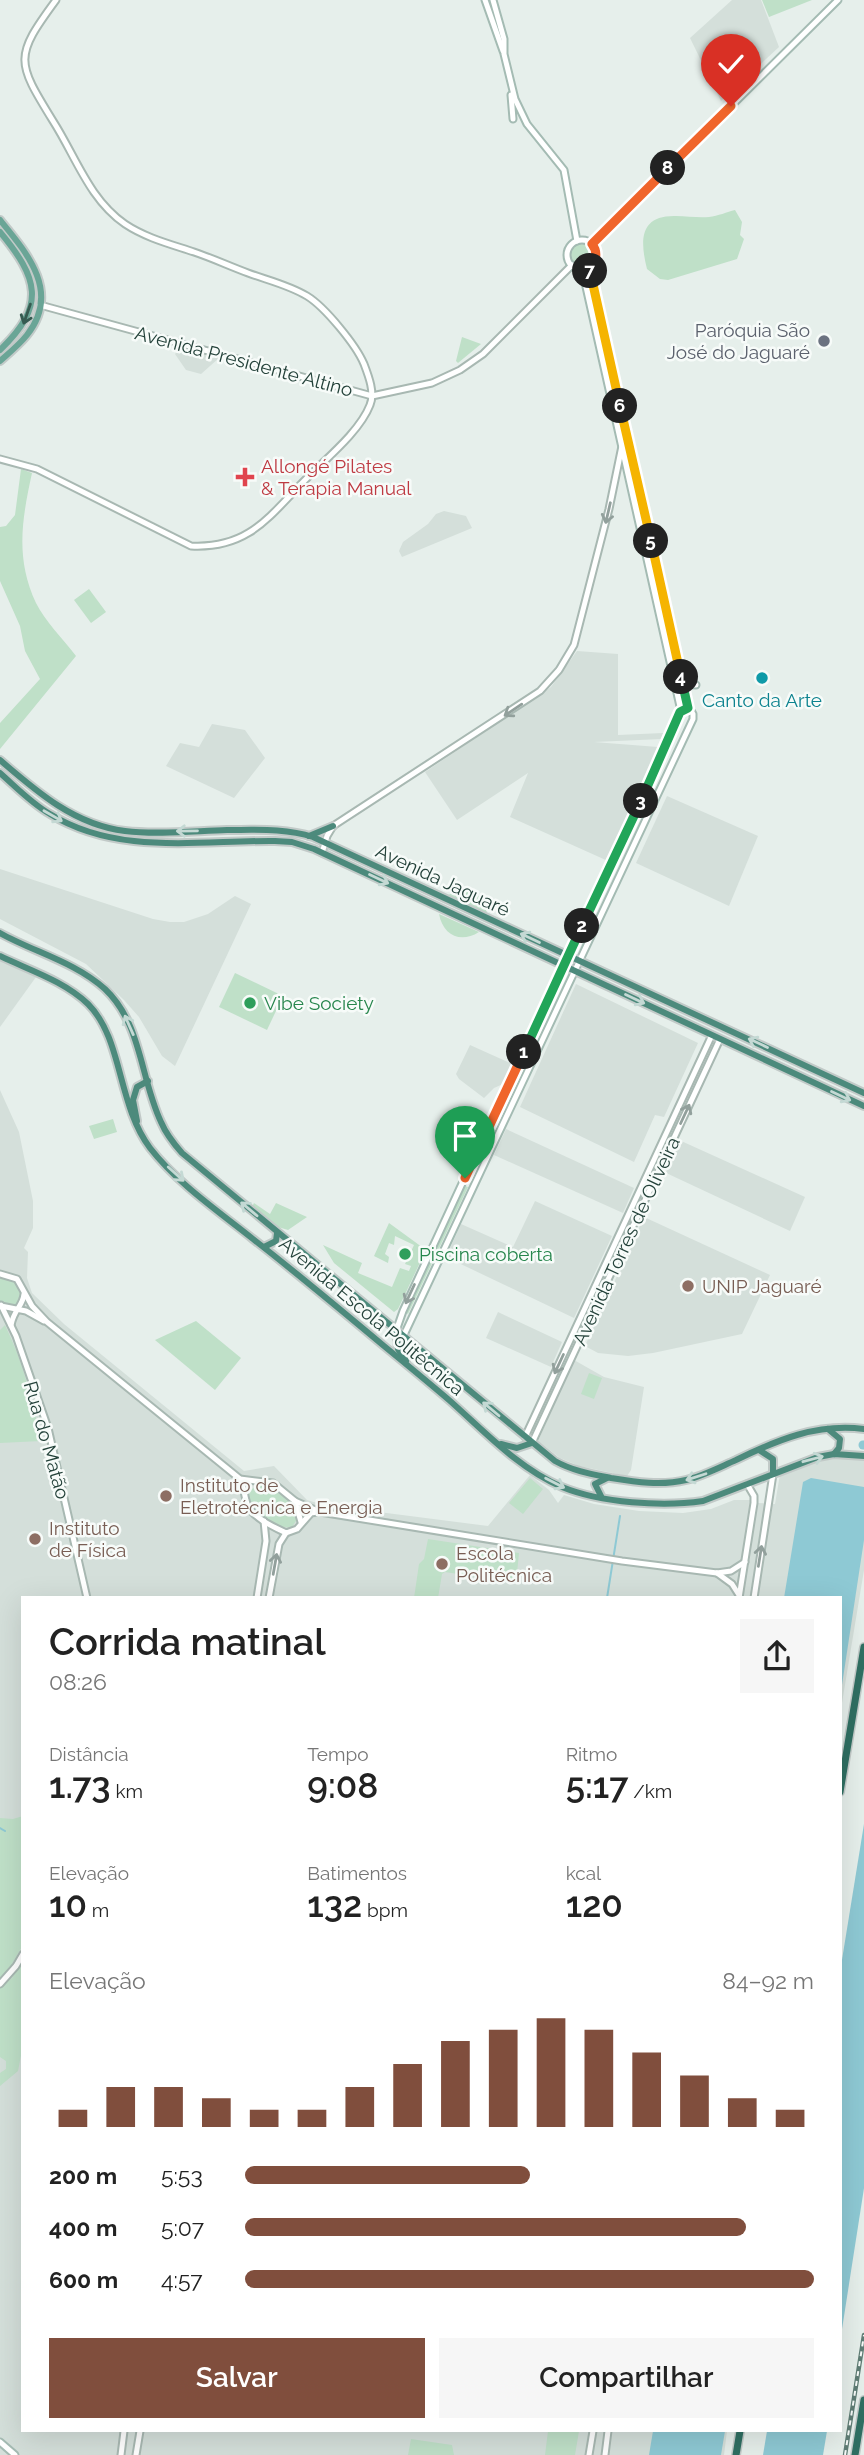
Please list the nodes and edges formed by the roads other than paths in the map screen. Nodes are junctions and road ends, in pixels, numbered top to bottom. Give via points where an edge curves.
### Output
1 (56, 0) edge
2 (485, 0) edge
3 (493, 0) edge
4 (838, 0) edge
5 (495, 19) junction
6 (510, 85) junction
7 (513, 119) dead end
8 (0, 220) edge
9 (0, 232) edge
10 (577, 241) junction
11 (592, 244) junction
12 (572, 265) junction
13 (589, 267) junction
14 (582, 269) junction
15 (40, 305) junction
16 (0, 350) edge
17 (0, 361) edge
18 (372, 396) junction
19 (622, 446) junction
20 (0, 459) edge
21 (683, 684) junction
22 (696, 685) dead end
23 (683, 712) junction
24 (690, 721) junction
25 (0, 760) edge
26 (0, 773) edge
27 (633, 817) junction
28 (643, 822) junction
29 (333, 826) junction
30 (309, 836) junction
31 (325, 842) junction
32 (322, 853) junction
33 (0, 933) edge
34 (0, 956) edge
35 (569, 956) junction
36 (578, 960) junction
37 (564, 966) junction
38 (573, 971) junction
39 (712, 1035) junction
40 (720, 1039) junction
41 (520, 1060) junction
42 (529, 1064) junction
43 (148, 1081) junction
44 (864, 1093) edge
45 (864, 1106) edge
46 (139, 1132) junction
47 (666, 1134) junction
48 (673, 1138) junction
49 (649, 1170) junction
50 (657, 1174) junction
51 (633, 1205) junction
52 (641, 1209) junction
53 (444, 1221) junction
54 (454, 1225) junction
55 (277, 1233) junction
56 (264, 1247) junction
57 (2, 1276) edge
58 (24, 1292) junction
59 (0, 1305) edge
60 (16, 1308) junction
61 (47, 1322) junction
62 (11, 1325) junction
63 (396, 1331) junction
64 (403, 1337) junction
65 (411, 1368) junction
66 (551, 1382) junction
67 (559, 1386) junction
68 (827, 1427) junction
69 (864, 1429) edge
70 (525, 1437) junction
71 (532, 1443) junction
72 (499, 1444) junction
73 (758, 1449) junction
74 (834, 1454) junction
75 (864, 1456) edge
76 (773, 1474) junction
77 (608, 1477) junction
78 (240, 1479) junction
79 (258, 1481) junction
80 (747, 1484) junction
81 (247, 1494) junction
82 (602, 1497) junction
83 (295, 1501) junction
84 (320, 1512) junction
85 (264, 1521) junction
86 (301, 1522) junction
87 (286, 1533) junction
88 (749, 1533) junction
89 (764, 1533) junction
90 (745, 1562) junction
91 (717, 1573) junction
92 (87, 1596) edge
93 (257, 1596) edge
94 (269, 1596) edge
95 (738, 1596) edge
96 (739, 1596) edge
97 (754, 1596) edge
98 (864, 1647) edge
99 (842, 1780) edge
100 (21, 1957) edge
101 (0, 1984) edge
102 (864, 2400) edge
103 (124, 2432) edge
104 (140, 2432) edge
105 (593, 2432) edge
106 (608, 2432) edge
107 (740, 2432) edge
108 (0, 2442) edge
109 (121, 2453) edge
110 (136, 2454) edge
111 (15, 2455) edge
112 (589, 2455) edge
113 (605, 2455) edge
114 (736, 2455) edge
115 (855, 2455) edge

1 - 18 street via 29,40 24,64 93,192 117,218 142,234 310,299 359,354
2 - 5 street
3 - 5 street
4 - 11 street
5 - 6 street
6 - 7 street
6 - 10 street via 519,112 564,170
8 - 15 main road via 33,264 41,290
9 -> 16 main road via 26,268 32,287 25,323
10 - 11 street
10 - 12 street via 568,251
11 - 13 street via 596,257
12 - 14 street
12 - 18 street, Avenida Presidente Altino via 483,354 460,370 432,383
13 - 14 street
13 - 21 street
14 - 19 street
15 - 17 main road via 26,337
15 - 18 street, Avenida Presidente Altino
18 - 20 street via 361,420 285,500 249,534 216,546 191,546 37,469
19 - 23 street
19 -> 29 street via 581,622 559,670 540,691
21 - 22 street
21 - 23 street
23 - 24 street via 683,722
23 - 24 street via 693,714
23 - 27 street
24 - 28 street
30 -> 25 highway, Avenida Jaguaré via 287,830 114,829 86,821 56,804
26 -> 32 highway, Avenida Jaguaré via 47,813 99,836 147,842 275,841
27 - 28 street
27 - 35 street
28 - 36 street
29 - 30 highway
29 - 31 street
30 - 31 highway, Avenida Jaguaré
31 - 32 street
35 -> 31 highway, Avenida Jaguaré
32 -> 37 highway, Avenida Jaguaré
43 -> 33 highway, Avenida Escola Politécnica via 130,1025 107,991 81,972
34 - 46 highway, Avenida Escola Politécnica via 69,990 95,1013 111,1044
35 - 36 highway, Avenida Jaguaré
35 - 37 street
36 - 38 street
44 -> 36 highway, Avenida Jaguaré
37 - 38 highway, Avenida Jaguaré
37 - 41 street
38 -> 39 highway, Avenida Jaguaré
38 - 42 street
39 - 40 highway, Avenida Jaguaré
39 - 47 street, Avenida Torres de Oliveira
40 -> 45 highway, Avenida Jaguaré
48 -> 40 street, Avenida Torres de Oliveira
41 - 42 street
41 - 53 street
42 - 54 street
43 - 46 highway via 137,1087 134,1096
55 -> 43 highway, Avenida Escola Politécnica via 182,1153 161,1123
46 -> 56 highway, Avenida Escola Politécnica via 169,1168
47 - 48 street
47 - 49 street, Avenida Torres de Oliveira
48 - 50 street, Avenida Torres de Oliveira
49 - 50 street
49 - 51 street, Avenida Torres de Oliveira
50 - 52 street, Avenida Torres de Oliveira
51 - 52 street
51 -> 66 street, Avenida Torres de Oliveira
52 - 67 street, Avenida Torres de Oliveira
53 - 54 street
53 -> 63 street
54 - 64 street
55 - 56 highway via 276,1241
55 - 63 highway, Avenida Escola Politécnica
56 - 65 highway, Avenida Escola Politécnica
57 - 58 street via 17,1279
58 - 60 street
58 - 61 street
59 - 60 street
59 - 62 street, Rua do Matão
60 - 61 street
60 - 62 street
61 - 78 street
62 - 92 street, Rua do Matão via 48,1429
63 - 64 highway, Avenida Escola Politécnica
63 - 65 highway via 398,1349
70 -> 64 highway, Avenida Escola Politécnica
65 - 72 highway, Avenida Escola Politécnica
66 - 67 street
66 - 70 street, Avenida Torres de Oliveira
67 - 71 street, Avenida Torres de Oliveira
68 - 69 highway, Avenida Escola Politécnica
68 - 73 highway, Avenida Escola Politécnica
68 - 74 highway via 840,1440
70 - 71 highway, Avenida Escola Politécnica
71 - 72 highway via 517,1448
71 - 77 highway, Avenida Escola Politécnica via 567,1468
72 -> 82 highway, Avenida Escola Politécnica via 552,1482
73 - 76 highway via 773,1459
73 -> 77 highway, Avenida Escola Politécnica via 685,1480 648,1483
74 - 75 highway, Avenida Escola Politécnica
76 -> 74 highway, Avenida Escola Politécnica
76 - 80 highway, Avenida Escola Politécnica
76 - 89 street
77 - 82 highway via 595,1484
78 - 79 street
78 - 81 street
79 - 81 street
79 - 83 street via 273,1483
80 - 82 highway, Avenida Escola Politécnica via 686,1504
80 - 88 street via 754,1499
81 - 85 street via 249,1507
83 - 84 street
83 - 86 street
84 - 86 street via 310,1513
84 - 91 street
85 - 87 street
85 - 93 street via 266,1541
86 - 87 street
94 -> 87 street via 279,1544
88 - 89 street via 759,1529
88 - 90 street
97 -> 89 street
90 - 91 street
90 - 96 street
91 - 95 street
98 - 99 highway
100 - 101 street
102 - 115 highway
103 - 109 street
104 - 110 street
105 - 112 street
106 - 113 street
107 - 114 highway
108 - 111 street
109 - 110 street

